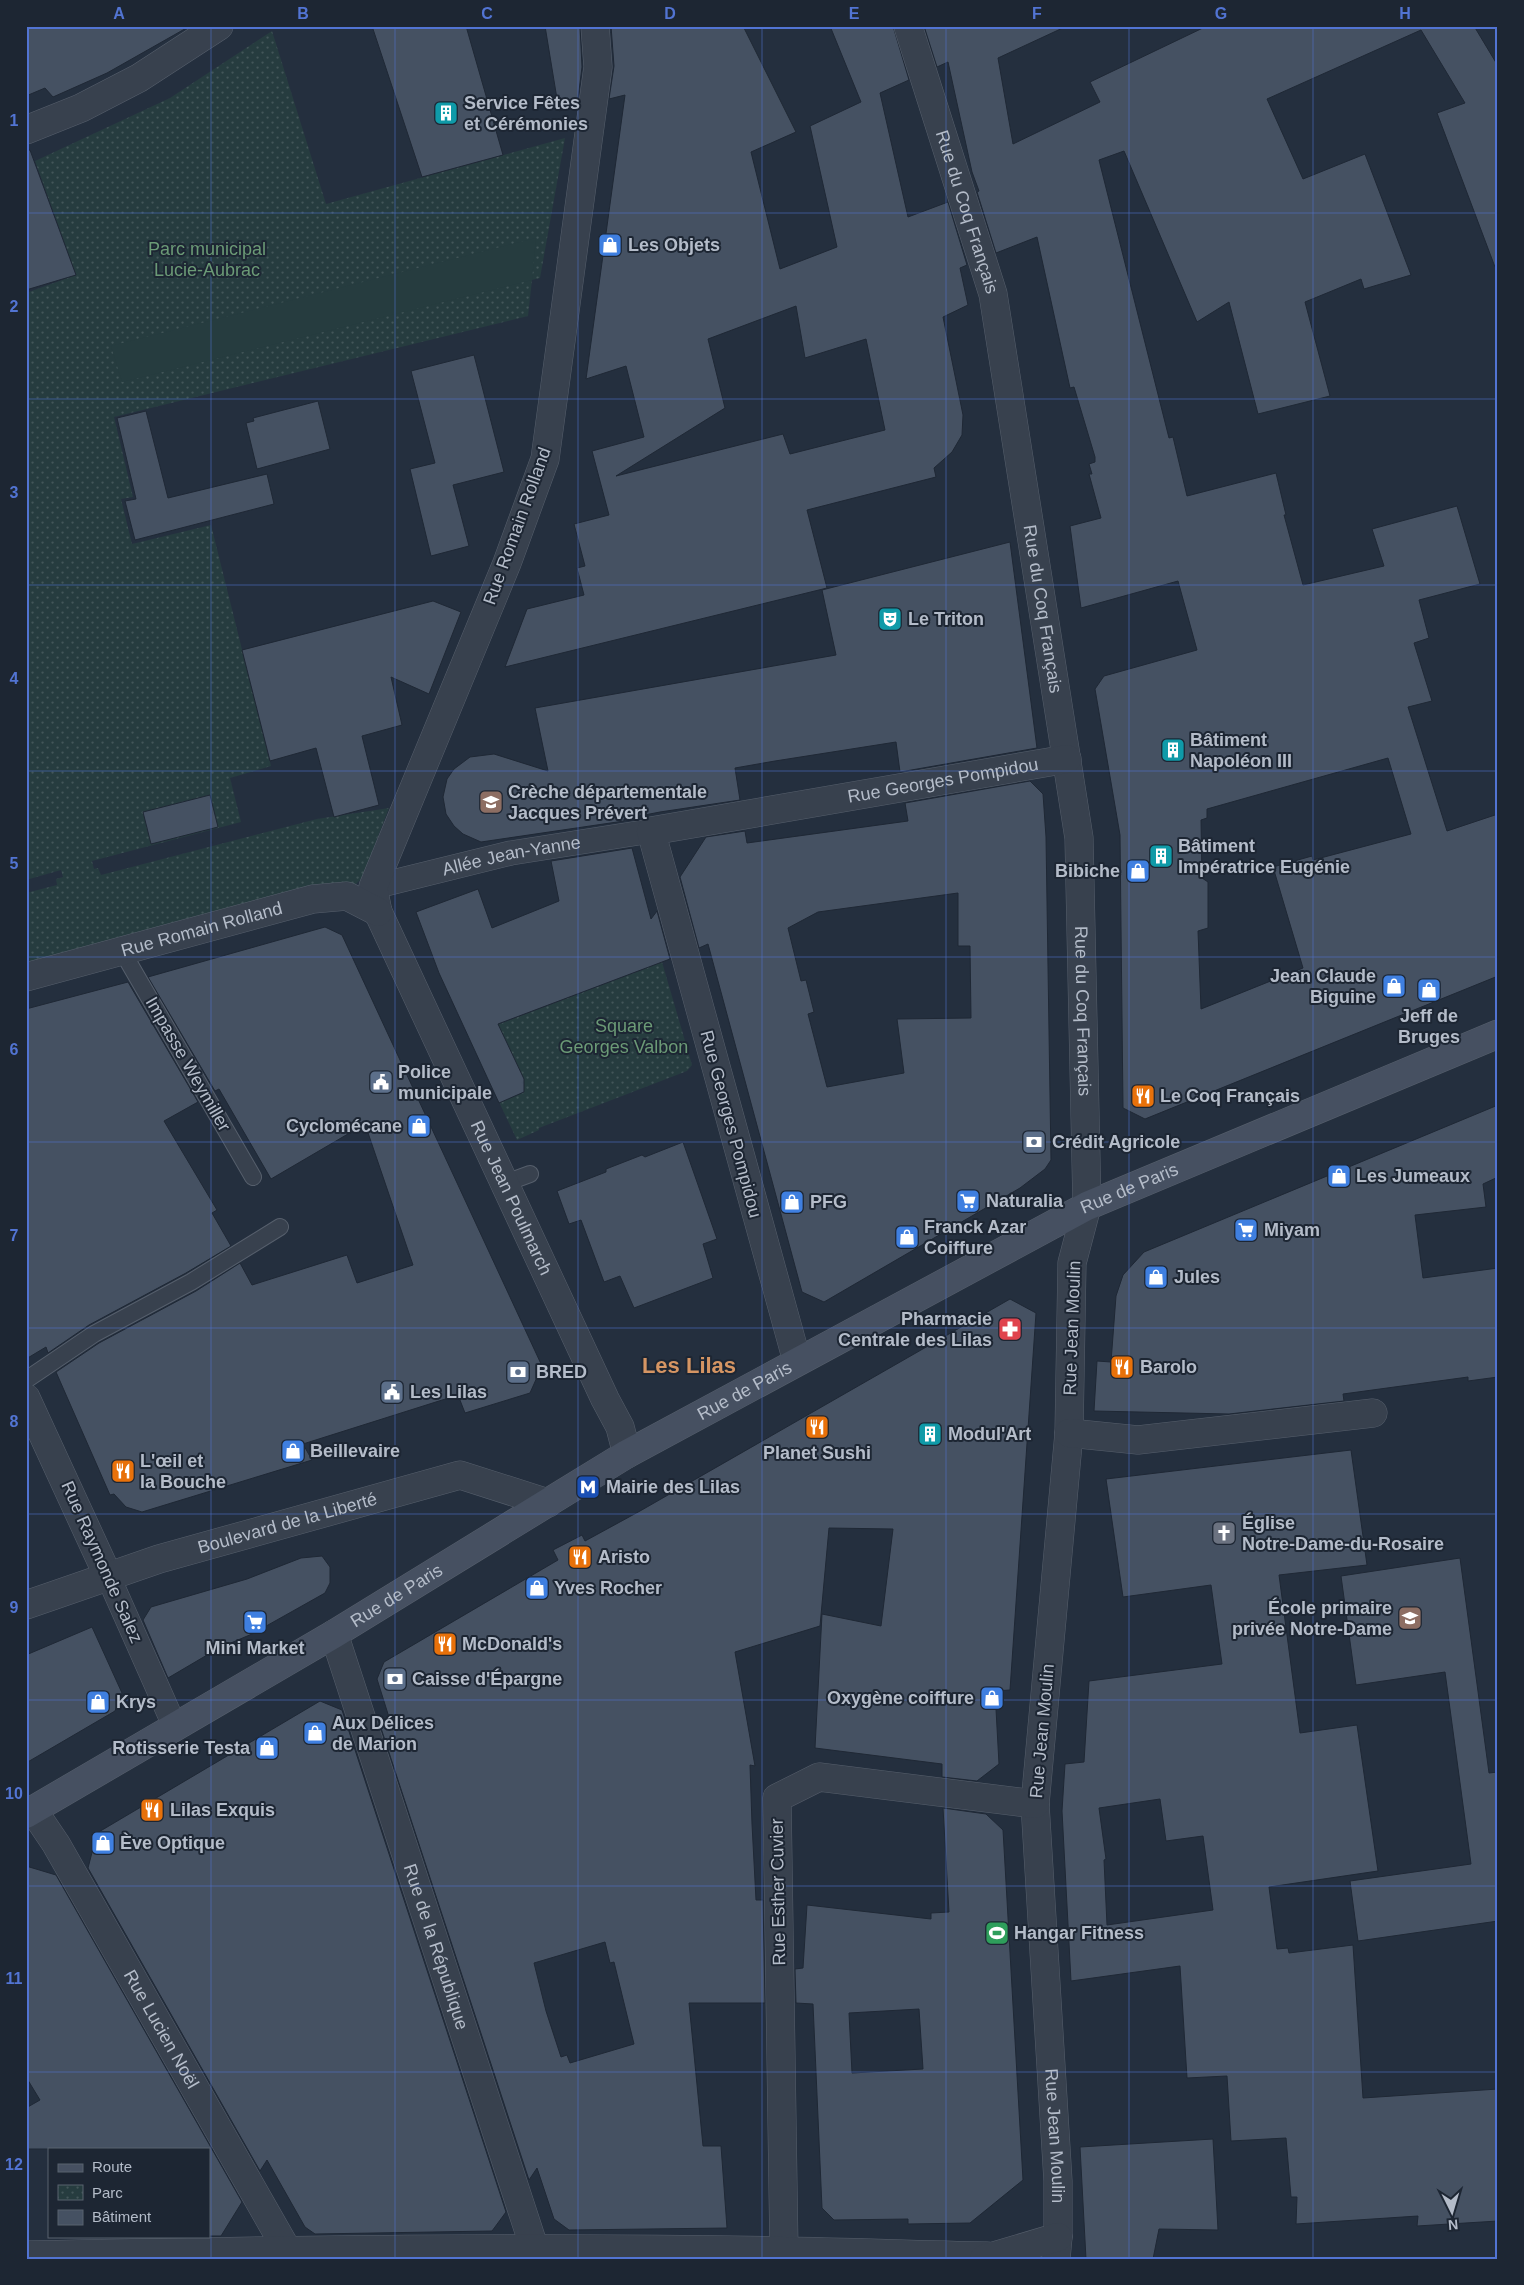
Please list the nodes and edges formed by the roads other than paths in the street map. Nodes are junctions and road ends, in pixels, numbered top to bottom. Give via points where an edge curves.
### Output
1 (219, 26) edge
2 (595, 26) edge
3 (908, 26) edge
4 (26, 130) edge
5 (1067, 759) junction
6 (651, 830) junction
7 (375, 899) junction
8 (122, 951) junction
9 (26, 977) edge
10 (1498, 1034) edge
11 (530, 1174) dead end
12 (253, 1177) dead end
13 (503, 1184) junction
14 (1087, 1206) junction
15 (280, 1227) dead end
16 (797, 1361) junction
17 (26, 1380) edge
18 (26, 1398) edge
19 (1373, 1413) dead end
20 (1069, 1433) junction
21 (628, 1454) junction
22 (548, 1503) junction
23 (108, 1576) junction
24 (26, 1605) edge
25 (334, 1634) junction
26 (175, 1727) junction
27 (1035, 1804) junction
28 (30, 1812) edge
29 (1057, 2248) edge
30 (287, 2250) junction
31 (784, 2251) junction
32 (26, 2254) edge
33 (534, 2254) edge
34 (986, 2258) edge

1 - 4 street via 139,78 81,108
2 - 7 street, Rue Romain Rolland via 598,67 545,458
3 - 5 street, Rue du Coq Français via 993,294
5 - 6 street, Rue Georges Pompidou
5 - 14 street, Rue du Coq Français via 1079,838
6 - 7 street, Allée Jean-Yanne via 511,853
6 - 16 street, Rue Georges Pompidou
7 - 8 street, Rue Romain Rolland via 347,896 313,899
7 - 13 street, Rue Jean Poulmarch
8 - 9 street, Rue Romain Rolland
8 - 12 lane, Impasse Weymiller
10 - 14 main road, Rue de Paris
11 - 13 lane
13 - 21 street, Rue Jean Poulmarch via 620,1427
14 - 16 main road, Rue de Paris
14 - 20 street, Rue Jean Moulin via 1072,1263
15 - 17 lane via 191,1282 94,1334
16 - 21 main road, Rue de Paris
18 - 23 street, Rue Raymonde Salez
19 - 20 street via 1138,1440
20 - 27 street, Rue Jean Moulin
21 - 22 main road, Rue de Paris
22 - 23 street, Boulevard de la Liberté via 460,1475
22 - 25 main road, Rue de Paris
23 - 24 street, Boulevard de la Liberté
23 - 26 street, Rue Raymonde Salez
25 - 26 main road, Rue de Paris
25 - 33 street, Rue de la République
26 - 28 main road, Rue de Paris
27 - 29 street, Rue Jean Moulin via 1058,2181
27 - 31 street, Rue Esther Cuvier via 819,1777 777,1798
28 - 30 street, Rue Lucien Noël via 56,1844
29 - 34 street
30 - 32 street
30 - 33 street
31 - 33 street
31 - 34 street

